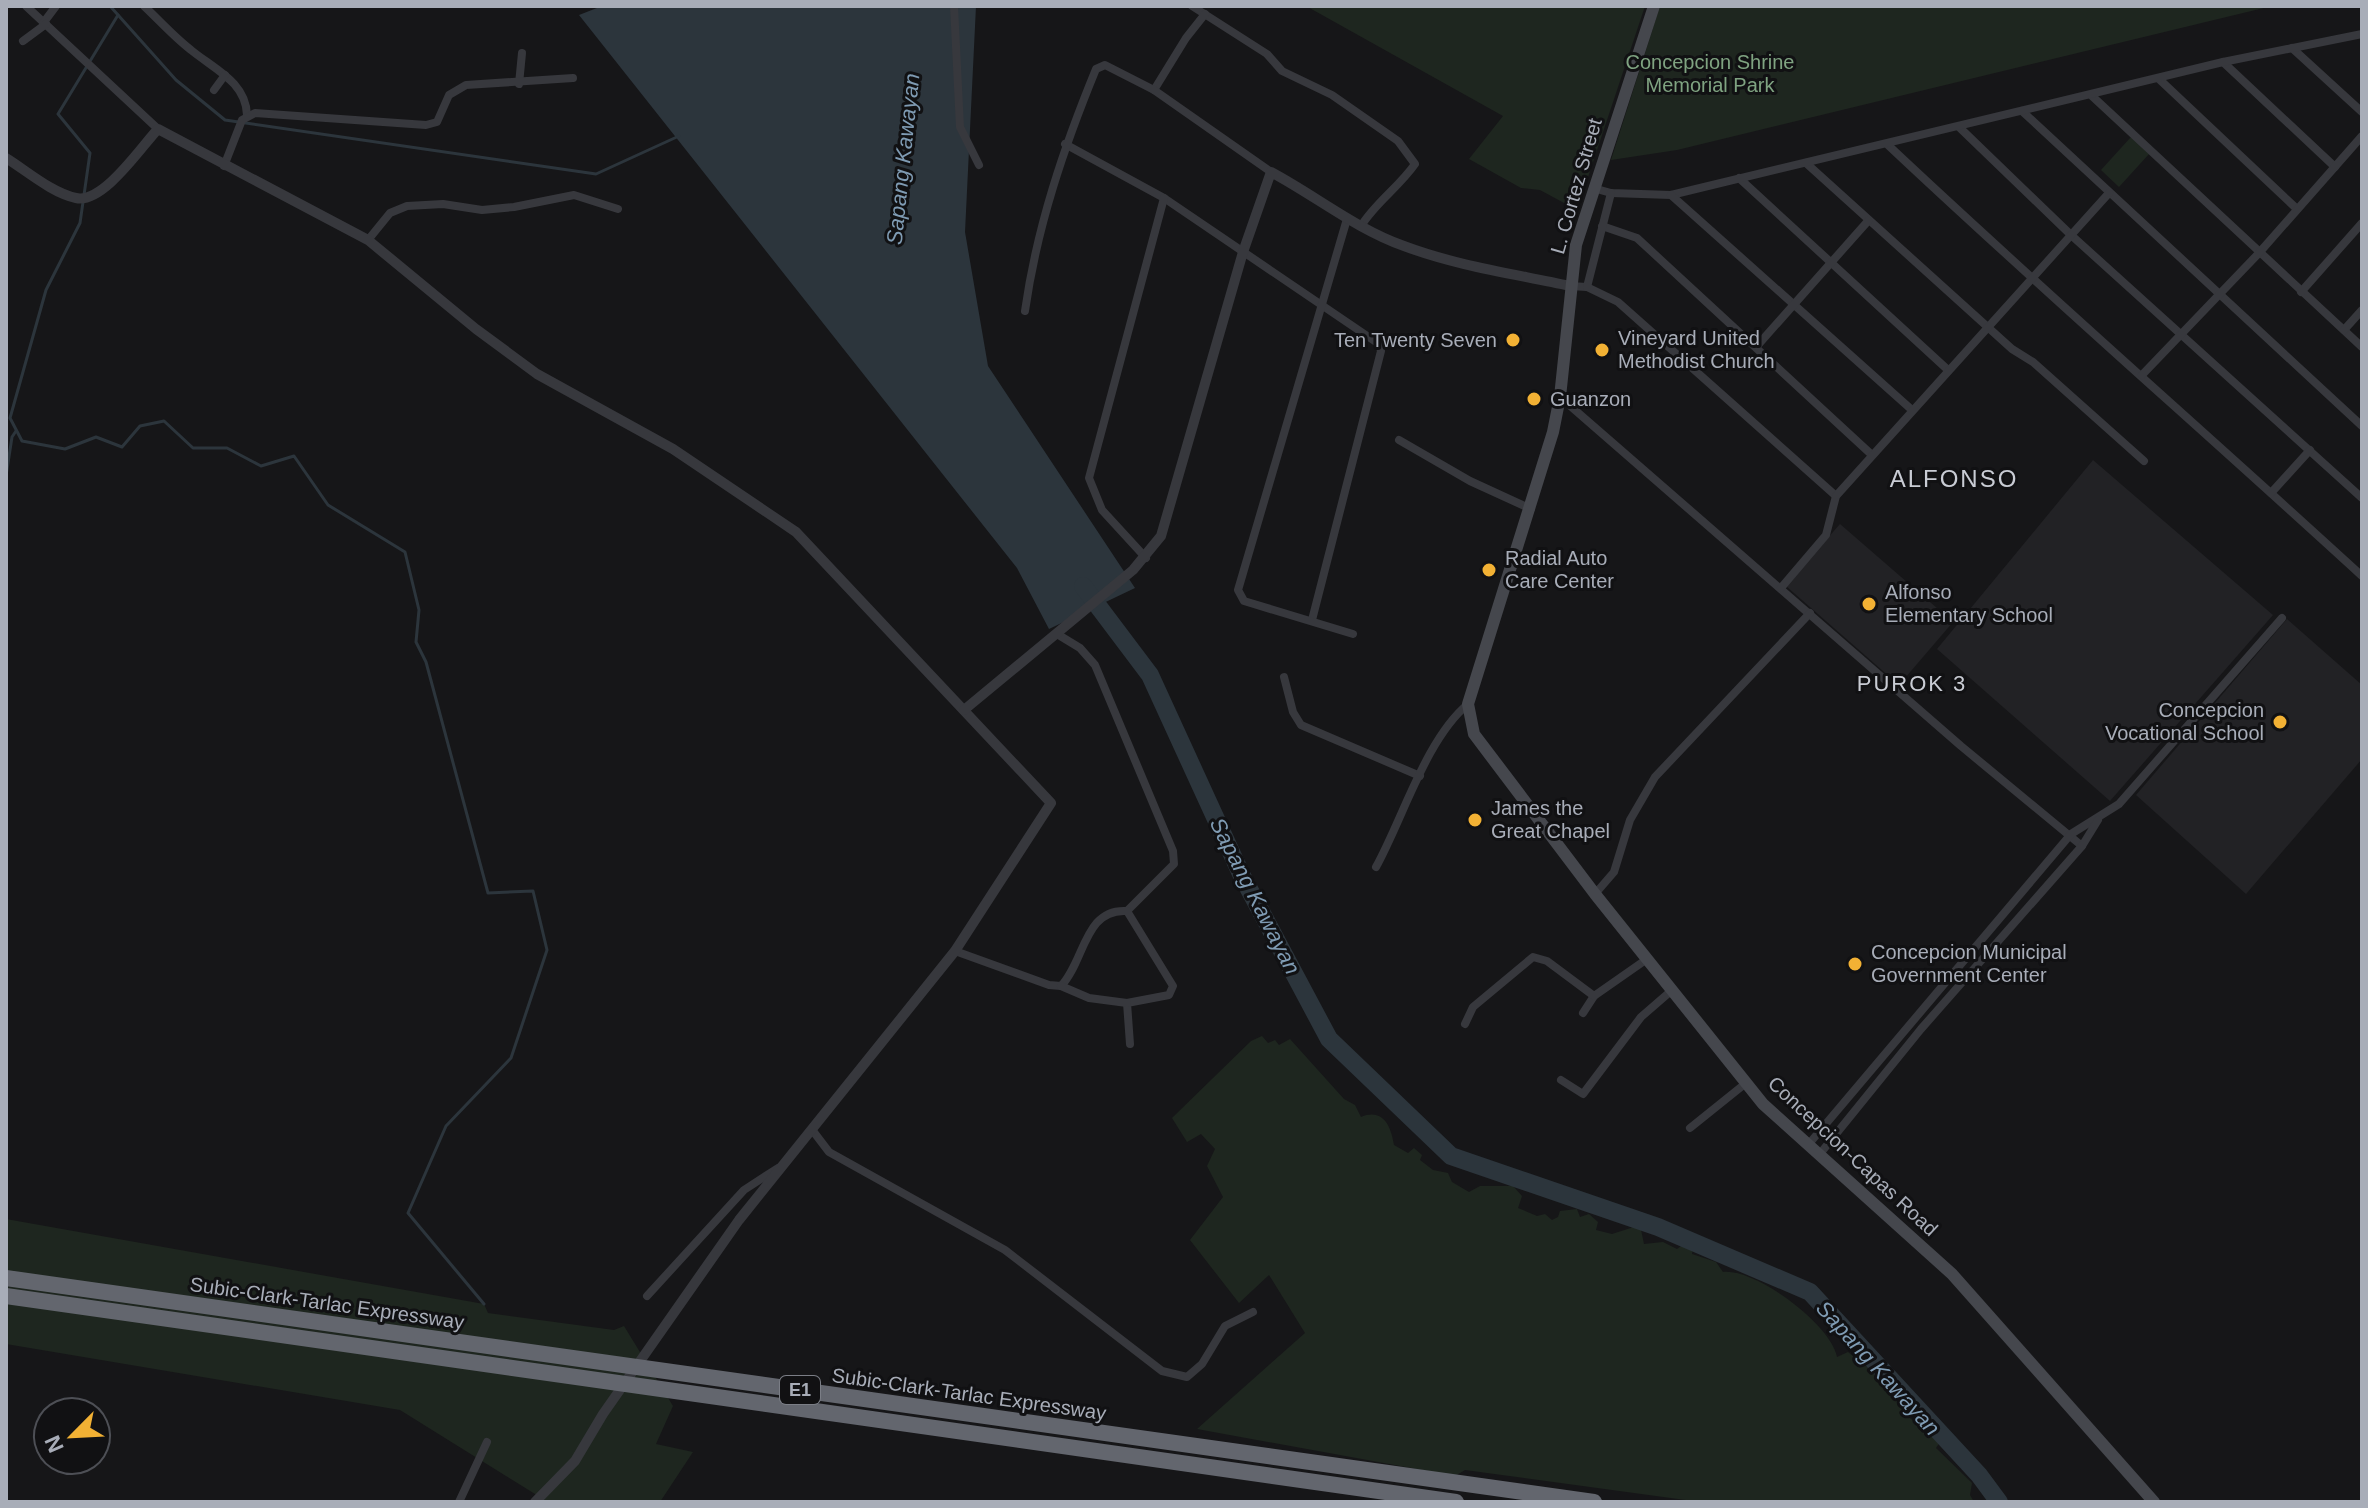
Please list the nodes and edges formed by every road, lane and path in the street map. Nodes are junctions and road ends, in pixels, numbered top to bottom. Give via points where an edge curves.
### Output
1 (26, 6) edge
2 (56, 6) edge
3 (144, 6) edge
4 (954, 6) edge
5 (1192, 6) edge
6 (1654, 6) edge
7 (1205, 14) junction
8 (45, 23) junction
9 (2362, 34) edge
10 (23, 41) dead end
11 (2292, 48) junction
12 (522, 53) dead end
13 (2223, 62) junction
14 (225, 75) junction
15 (573, 78) dead end
16 (2159, 79) junction
17 (519, 84) junction
18 (214, 90) dead end
19 (1154, 90) junction
20 (2092, 96) junction
21 (2022, 111) junction
22 (2362, 112) edge
23 (247, 115) junction
24 (1959, 127) junction
25 (158, 129) junction
26 (2362, 136) edge
27 (1065, 144) junction
28 (1888, 145) junction
29 (6, 158) edge
30 (1806, 163) junction
31 (979, 165) dead end
32 (224, 166) junction
33 (2335, 167) junction
34 (1271, 172) junction
35 (1739, 178) junction
36 (1592, 187) junction
37 (1611, 193) junction
38 (2109, 193) junction
39 (1671, 195) junction
40 (1164, 198) junction
41 (618, 209) dead end
42 (2297, 209) junction
43 (1347, 219) junction
44 (1868, 221) junction
45 (2362, 223) edge
46 (1361, 226) junction
47 (1602, 226) junction
48 (2071, 235) junction
49 (368, 240) junction
50 (1243, 252) junction
51 (2259, 253) junction
52 (1828, 264) junction
53 (2030, 279) junction
54 (1570, 286) junction
55 (1587, 287) junction
56 (2301, 292) junction
57 (2220, 294) junction
58 (1792, 305) junction
59 (1320, 307) junction
60 (2362, 310) edge
61 (1025, 311) dead end
62 (1988, 326) junction
63 (2344, 330) junction
64 (2182, 332) junction
65 (1757, 346) junction
66 (2362, 347) edge
67 (1948, 370) junction
68 (2142, 375) junction
69 (1560, 397) junction
70 (1912, 410) junction
71 (2362, 426) edge
72 (1399, 440) dead end
73 (2310, 450) junction
74 (1872, 455) junction
75 (2144, 461) dead end
76 (2271, 493) junction
77 (1836, 496) junction
78 (2362, 498) edge
79 (1531, 509) junction
80 (1146, 558) junction
81 (2362, 576) edge
82 (1781, 588) junction
83 (1810, 613) junction
84 (2282, 618) dead end
85 (1312, 620) junction
86 (1057, 634) junction
87 (1353, 634) dead end
88 (1284, 677) dead end
89 (1468, 704) junction
90 (964, 710) junction
91 (1420, 776) junction
92 (2101, 816) junction
93 (2071, 834) junction
94 (2082, 846) junction
95 (1376, 867) dead end
96 (1595, 894) junction
97 (1127, 911) junction
98 (955, 951) junction
99 (1647, 959) junction
100 (1061, 986) junction
101 (1671, 991) junction
102 (1594, 996) junction
103 (1127, 1003) junction
104 (1583, 1013) dead end
105 (1465, 1024) dead end
106 (1130, 1044) dead end
107 (1561, 1080) dead end
108 (1746, 1083) junction
109 (1690, 1128) dead end
110 (813, 1131) junction
111 (1808, 1145) junction
112 (1819, 1155) junction
113 (782, 1166) junction
114 (6, 1278) edge
115 (6, 1296) edge
116 (647, 1296) dead end
117 (1253, 1312) dead end
118 (487, 1442) dead end
119 (459, 1502) edge
120 (535, 1502) edge
121 (1456, 1502) edge
122 (1594, 1502) edge
123 (2154, 1502) edge

1 - 8 street
2 - 8 street
3 - 14 street
4 - 31 street via 960,127
5 - 7 street
6 - 36 main road, L. Cortez Street
7 - 19 street
7 - 46 street via 1267,54 1282,71 1332,95 1409,153 1415,164 1410,172
8 - 10 street
8 - 25 street
9 - 11 street
11 - 13 street
11 - 22 street
12 - 17 street
13 - 16 street
13 - 33 street
14 - 18 street
14 - 23 street
15 - 17 street
16 - 20 street
16 - 42 street
17 - 23 street via 457,89 437,122 426,125
19 - 27 street via 1105,65 1096,69
19 - 34 street
20 - 21 street
20 - 51 street
21 - 24 street
21 - 38 street
23 - 32 street
24 - 28 street
24 - 48 street
25 - 29 street via 92,197 63,193
25 - 32 street
26 - 33 street
27 - 40 street
27 - 61 street via 1032,263
28 - 30 street
28 - 53 street
30 - 35 street
30 - 44 street
32 - 49 street
33 - 42 street
34 - 43 street
34 - 50 street
35 - 39 street
35 - 52 street
36 - 37 street
36 - 54 main road, L. Cortez Street
37 - 39 street
37 - 47 street
38 - 48 street
38 - 57 street
39 - 58 street
40 - 50 street
40 - 80 street via 1089,478 1102,510
41 - 49 street via 574,195 493,209 407,206 390,213
42 - 51 street
43 - 46 street
43 - 59 street
44 - 52 street
44 - 62 street
45 - 56 street
46 - 54 street via 1417,250
47 - 55 street
47 - 65 street via 1637,238
48 - 53 street
48 - 64 street
49 - 90 street via 537,374 673,449 796,532
50 - 59 street
50 - 80 street via 1161,536
51 - 56 street
51 - 57 street
52 - 58 street
52 - 67 street
53 - 62 street
53 - 68 street
54 - 55 street
54 - 69 main road, L. Cortez Street
55 - 77 street via 1618,302
56 - 63 street
57 - 64 street
57 - 71 street
58 - 65 street
58 - 70 street
59 - 85 street via 1376,339 1381,351
59 - 85 street via 1238,590 1244,601
60 - 63 street
62 - 67 street
62 - 75 street
63 - 66 street
64 - 68 street
64 - 73 street
65 - 74 street
67 - 70 street
68 - 76 street
69 - 79 main road, L. Cortez Street
69 - 82 street
70 - 74 street
72 - 79 street
73 - 76 street
73 - 78 street
74 - 77 street
76 - 81 street
77 - 82 street via 1826,535
79 - 89 main road, L. Cortez Street
80 - 86 street
82 - 83 street
83 - 93 street
83 - 96 street via 1655,777 1630,820 1614,872
84 - 92 street via 2141,781
85 - 87 street
86 - 90 street
86 - 97 street via 1095,665 1173,851 1174,864
88 - 91 street via 1301,725
89 - 91 street via 1455,715
89 - 96 main road, Concepcion-Capas Road via 1483,749
90 - 98 street via 1051,803
91 - 95 street
92 - 93 street
92 - 94 street
93 - 94 street
93 - 111 street
94 - 112 street
96 - 99 main road, Concepcion-Capas Road
97 - 100 street via 1115,911 1094,925 1071,976
97 - 103 street via 1173,986 1169,995
98 - 100 street
98 - 110 street
99 - 101 main road, Concepcion-Capas Road
99 - 102 street
100 - 103 street via 1089,998
101 - 107 street via 1641,1017 1583,1094
101 - 108 main road, Concepcion-Capas Road
102 - 104 street
102 - 105 street via 1547,961 1533,957 1473,1007
103 - 106 street
108 - 109 street
108 - 111 main road, Concepcion-Capas Road
110 - 113 street
110 - 117 street via 829,1152 1005,1250 1162,1371 1187,1377 1202,1364 1225,1326
111 - 112 main road, Concepcion-Capas Road
112 - 123 main road, Concepcion-Capas Road via 1952,1274
113 - 116 street via 744,1190
113 - 120 street via 656,1337 575,1461
114 - 122 highway, Subic-Clark-Tarlac Expressway / E1
115 - 121 highway, Subic-Clark-Tarlac Expressway / E1
118 - 119 street

